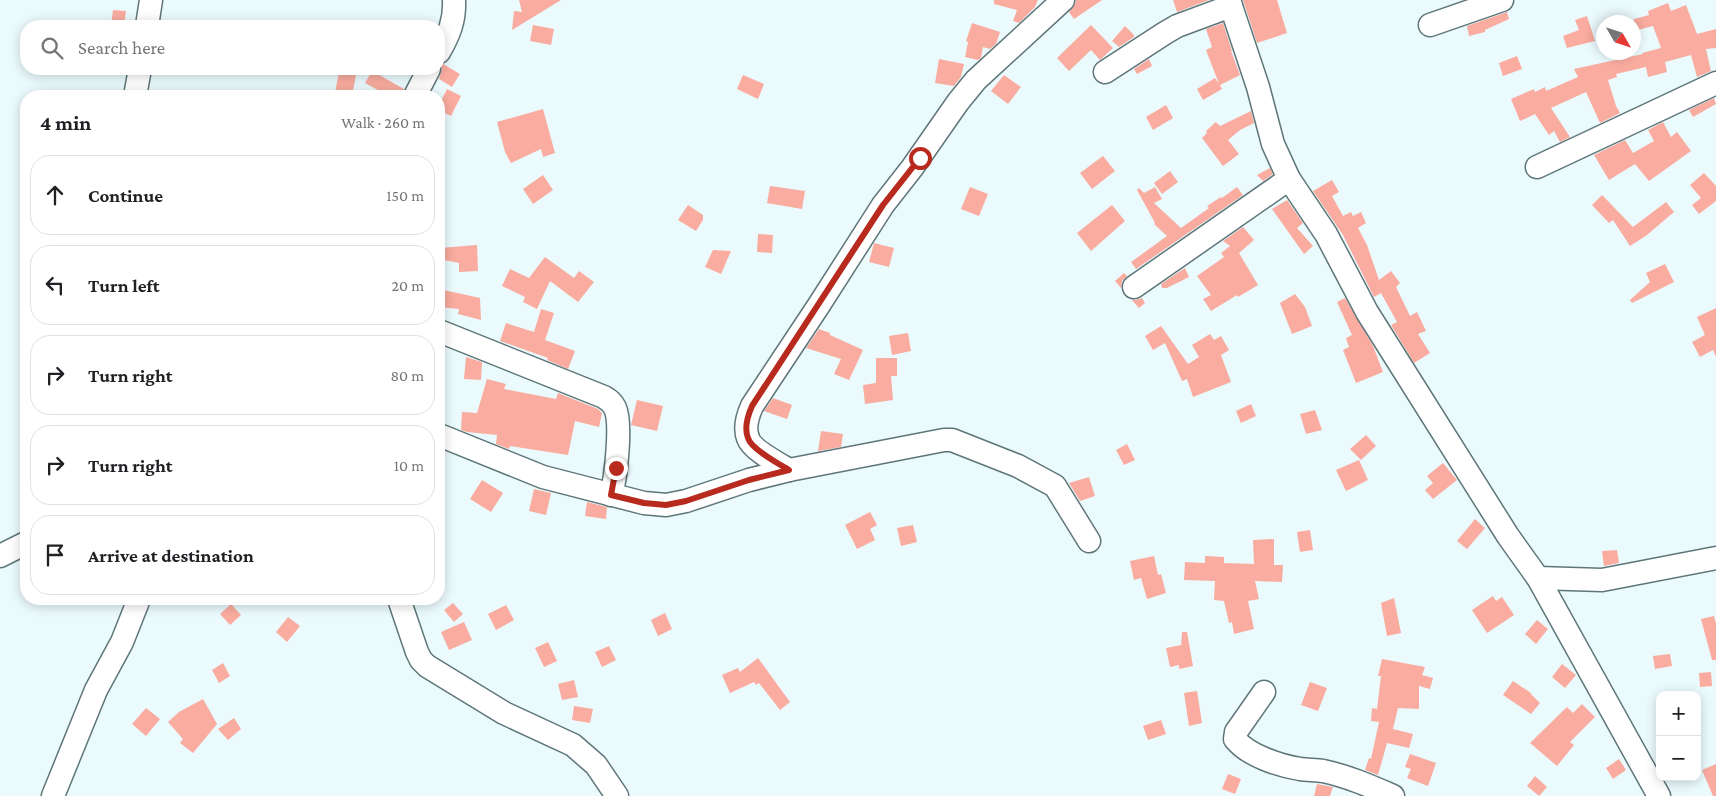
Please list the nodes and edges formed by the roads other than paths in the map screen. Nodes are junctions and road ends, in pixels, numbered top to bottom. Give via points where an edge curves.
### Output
1 (151, 0) edge
2 (454, 0) edge
3 (1062, 0) edge
4 (1502, 0) edge
5 (1230, 3) edge
6 (148, 20) edge
7 (1430, 25) dead end
8 (445, 41) edge
9 (1105, 72) dead end
10 (139, 75) edge
11 (426, 75) edge
12 (1716, 83) edge
13 (136, 90) edge
14 (418, 90) edge
15 (1537, 167) dead end
16 (1289, 179) junction
17 (1134, 287) dead end
18 (445, 334) edge
19 (445, 437) edge
20 (789, 470) junction
21 (611, 495) junction
22 (1089, 540) dead end
23 (20, 547) edge
24 (0, 556) edge
25 (1716, 558) edge
26 (1538, 578) junction
27 (137, 605) edge
28 (401, 605) edge
29 (1264, 692) dead end
30 (53, 796) edge
31 (617, 796) edge
32 (1392, 796) edge
33 (1659, 796) edge

1 - 6 street
2 - 8 street via 453,21
3 - 20 street via 976,80 958,102 883,205 752,406 748,416 748,438 754,447
4 - 7 street
5 - 9 street via 1164,33
5 - 16 street via 1273,144
10 - 13 street
11 - 14 street
12 - 15 street
16 - 17 street
16 - 26 street via 1326,234 1367,312 1508,536
18 - 21 street via 611,401 617,413 616,468
19 - 21 street via 543,477
20 - 21 street via 666,505
20 - 22 street via 952,440 1018,466 1054,486
23 - 24 street
25 - 26 street via 1602,580
26 - 33 street
27 - 30 street via 122,642 96,690
28 - 31 street via 417,652 427,666 504,713 573,745 596,765
29 - 32 street via 1236,732 1234,739 1239,744 1249,752 1273,761 1356,780

